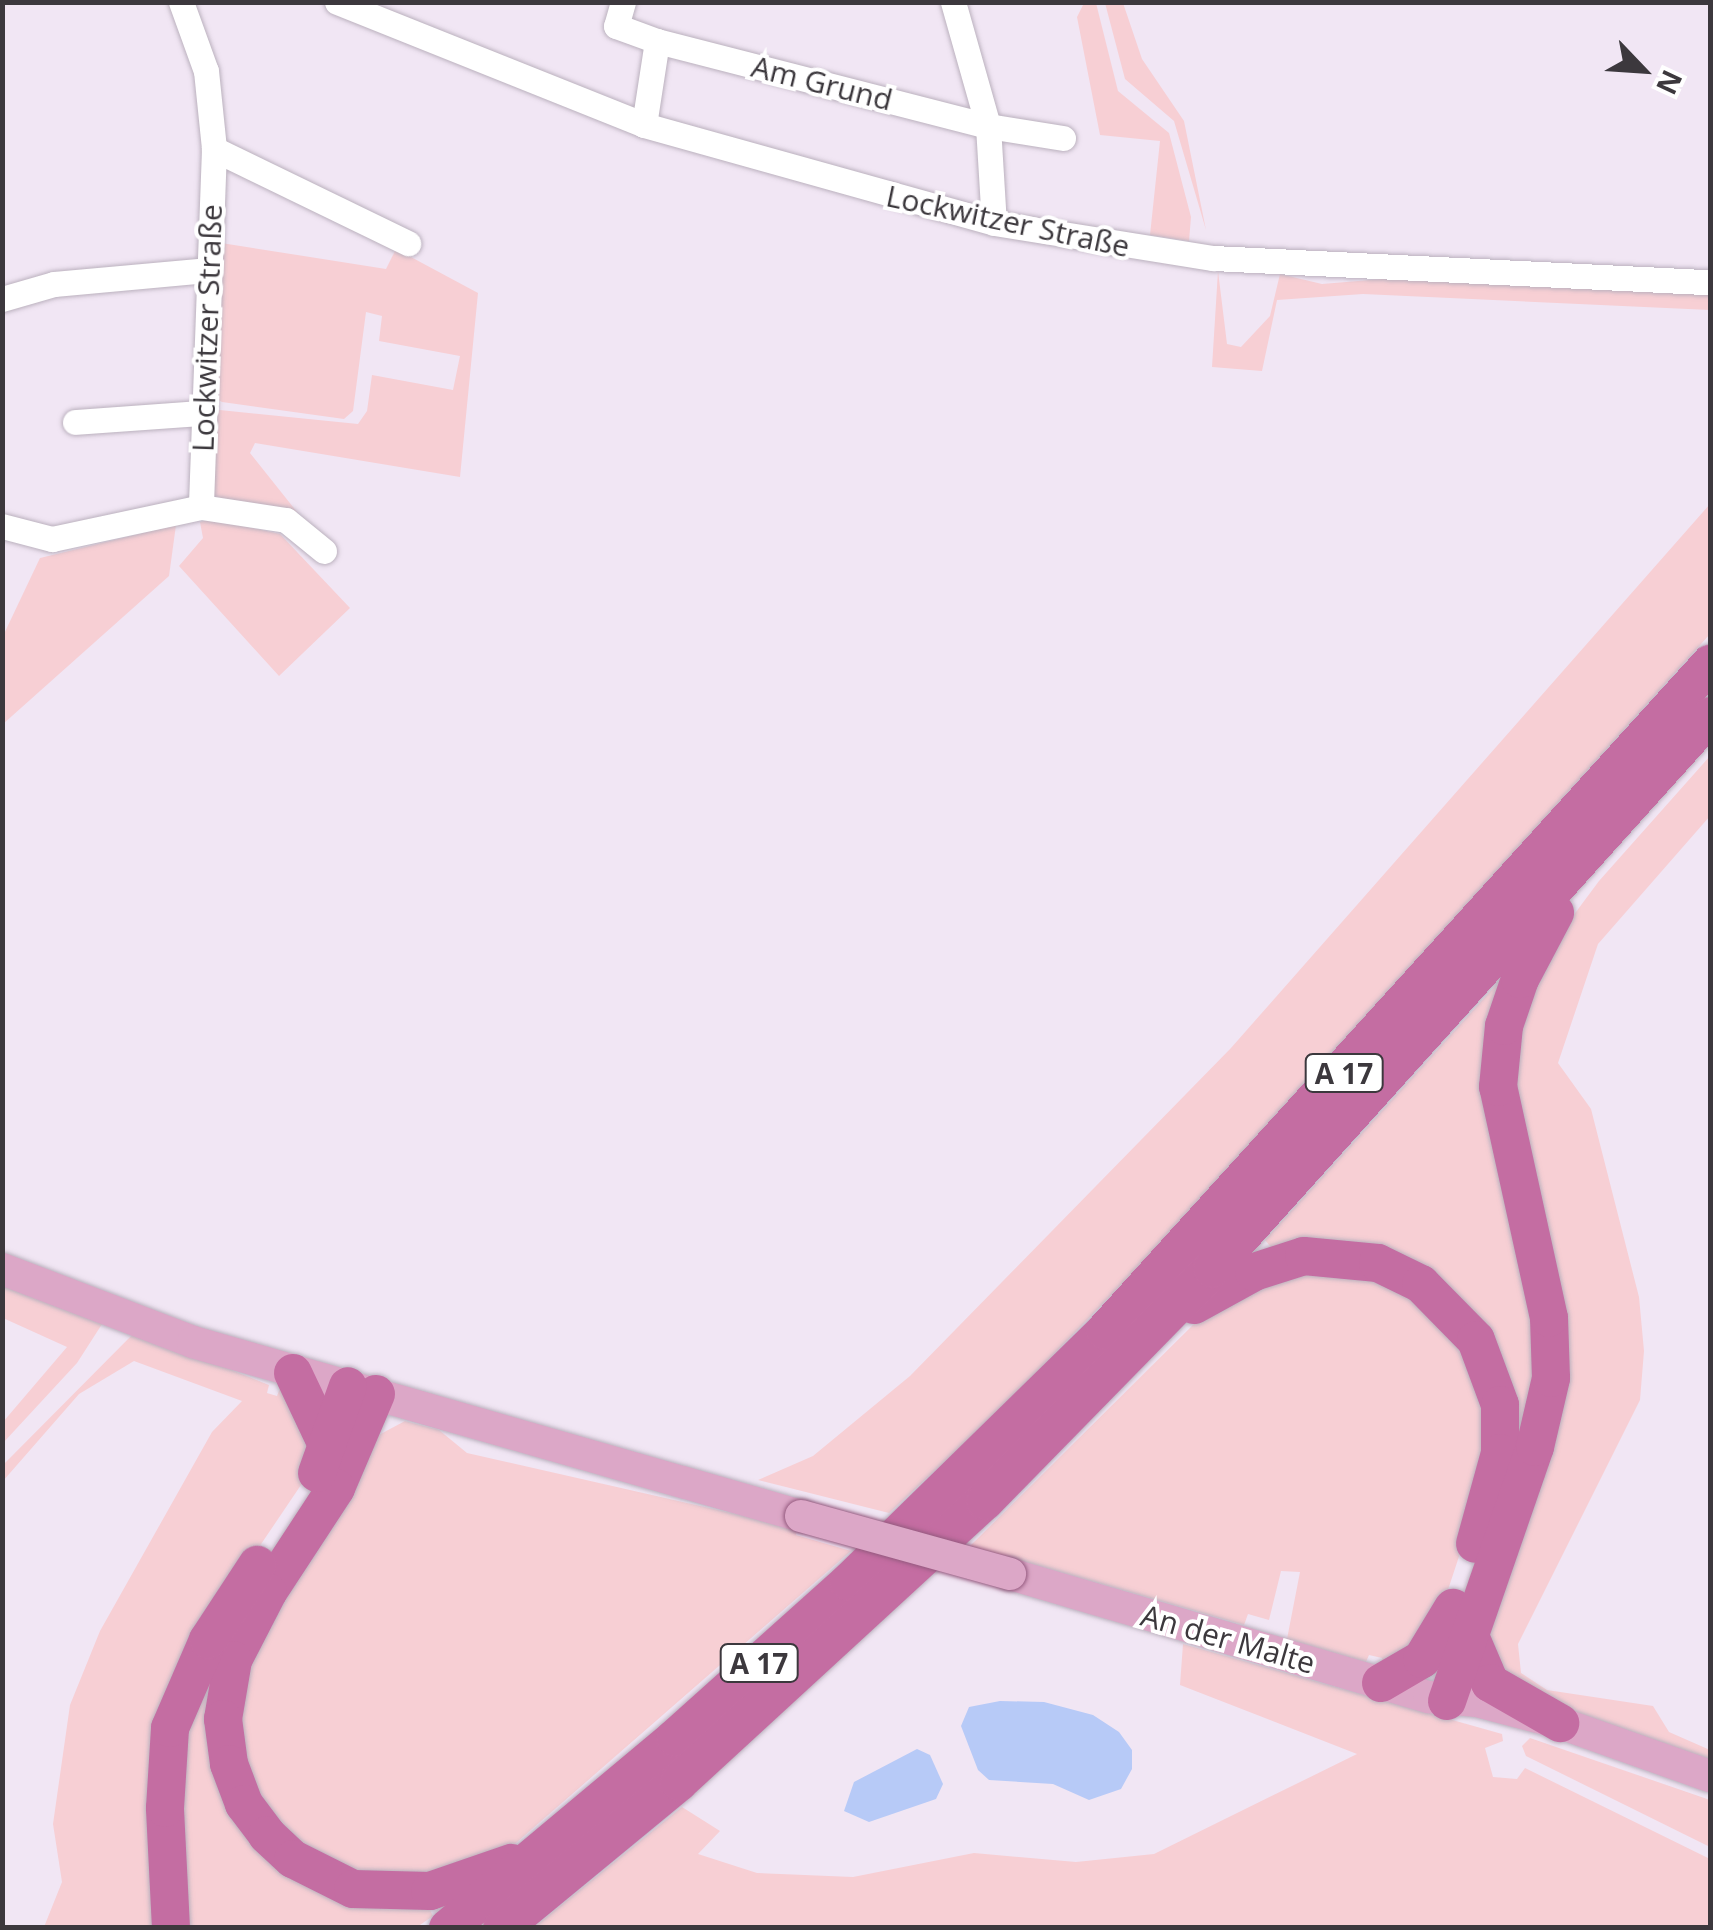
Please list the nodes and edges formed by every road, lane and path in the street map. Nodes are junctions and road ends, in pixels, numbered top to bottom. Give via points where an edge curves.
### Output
1 (181, 2) edge
2 (337, 2) edge
3 (623, 2) edge
4 (953, 2) edge
5 (657, 40) junction
6 (644, 126) junction
7 (988, 126) junction
8 (1063, 138) dead end
9 (214, 150) junction
10 (994, 223) junction
11 (408, 243) dead end
12 (209, 270) junction
13 (1710, 282) edge
14 (2, 299) edge
15 (202, 413) junction
16 (75, 422) dead end
17 (201, 508) junction
18 (2, 526) edge
19 (324, 551) dead end
20 (1710, 664) edge
21 (1710, 716) edge
22 (1586, 856) junction
23 (2, 1269) edge
24 (1150, 1333) junction
25 (293, 1374) junction
26 (362, 1390) junction
27 (328, 1447) junction
28 (1462, 1622) junction
29 (1381, 1683) junction
30 (1438, 1699) junction
31 (1560, 1722) junction
32 (1710, 1776) edge
33 (1710, 1796) edge
34 (546, 1848) junction
35 (171, 1928) edge
36 (448, 1928) edge
37 (502, 1928) edge

1 - 9 street, Lockwitzer Straße via 206,70
2 - 6 street, Lockwitzer Straße
3 - 5 street, Am Grund via 616,26
4 - 7 street
5 - 6 street
5 - 7 street, Am Grund
6 - 10 street, Lockwitzer Straße
7 - 8 street, Am Grund
7 - 10 street
9 - 11 street, Lockwitzer Straße
9 - 12 street, Lockwitzer Straße
10 - 13 street, Lockwitzer Straße via 1212,258
12 - 14 street via 54,284
12 - 15 street, Lockwitzer Straße
15 - 16 street
15 - 17 street, Lockwitzer Straße
17 - 18 street via 52,539
17 - 19 street via 286,520
20 - 34 highway, A 17 via 1106,1331 848,1582
21 - 22 highway, A 17
22 - 24 highway, A 17
22 - 28 highway via 1520,978 1504,1026 1502,1122 1549,1318 1551,1378 1535,1447
23 - 25 main road, An der Malte
24 - 28 highway via 1225,1285 1304,1256 1378,1262 1422,1284 1452,1310 1476,1340 1501,1427
24 - 37 highway, A 17 via 886,1593 679,1782
25 - 26 main road, An der Malte
25 - 27 highway
26 - 27 highway
26 - 29 main road, An der Malte, bridge
26 - 34 highway via 336,1488 233,1660 223,1719 236,1786 256,1822 293,1859 354,1889 430,1891
27 - 35 highway via 310,1486 208,1640 170,1728 165,1808
28 - 29 highway via 1422,1659
28 - 30 highway
28 - 31 highway via 1490,1683
29 - 30 main road, An der Malte
30 - 31 main road, An der Malte via 1477,1701
30 - 33 main road, An der Malte via 1471,1718 1615,1757
31 - 32 main road, An der Malte
34 - 36 highway, A 17

